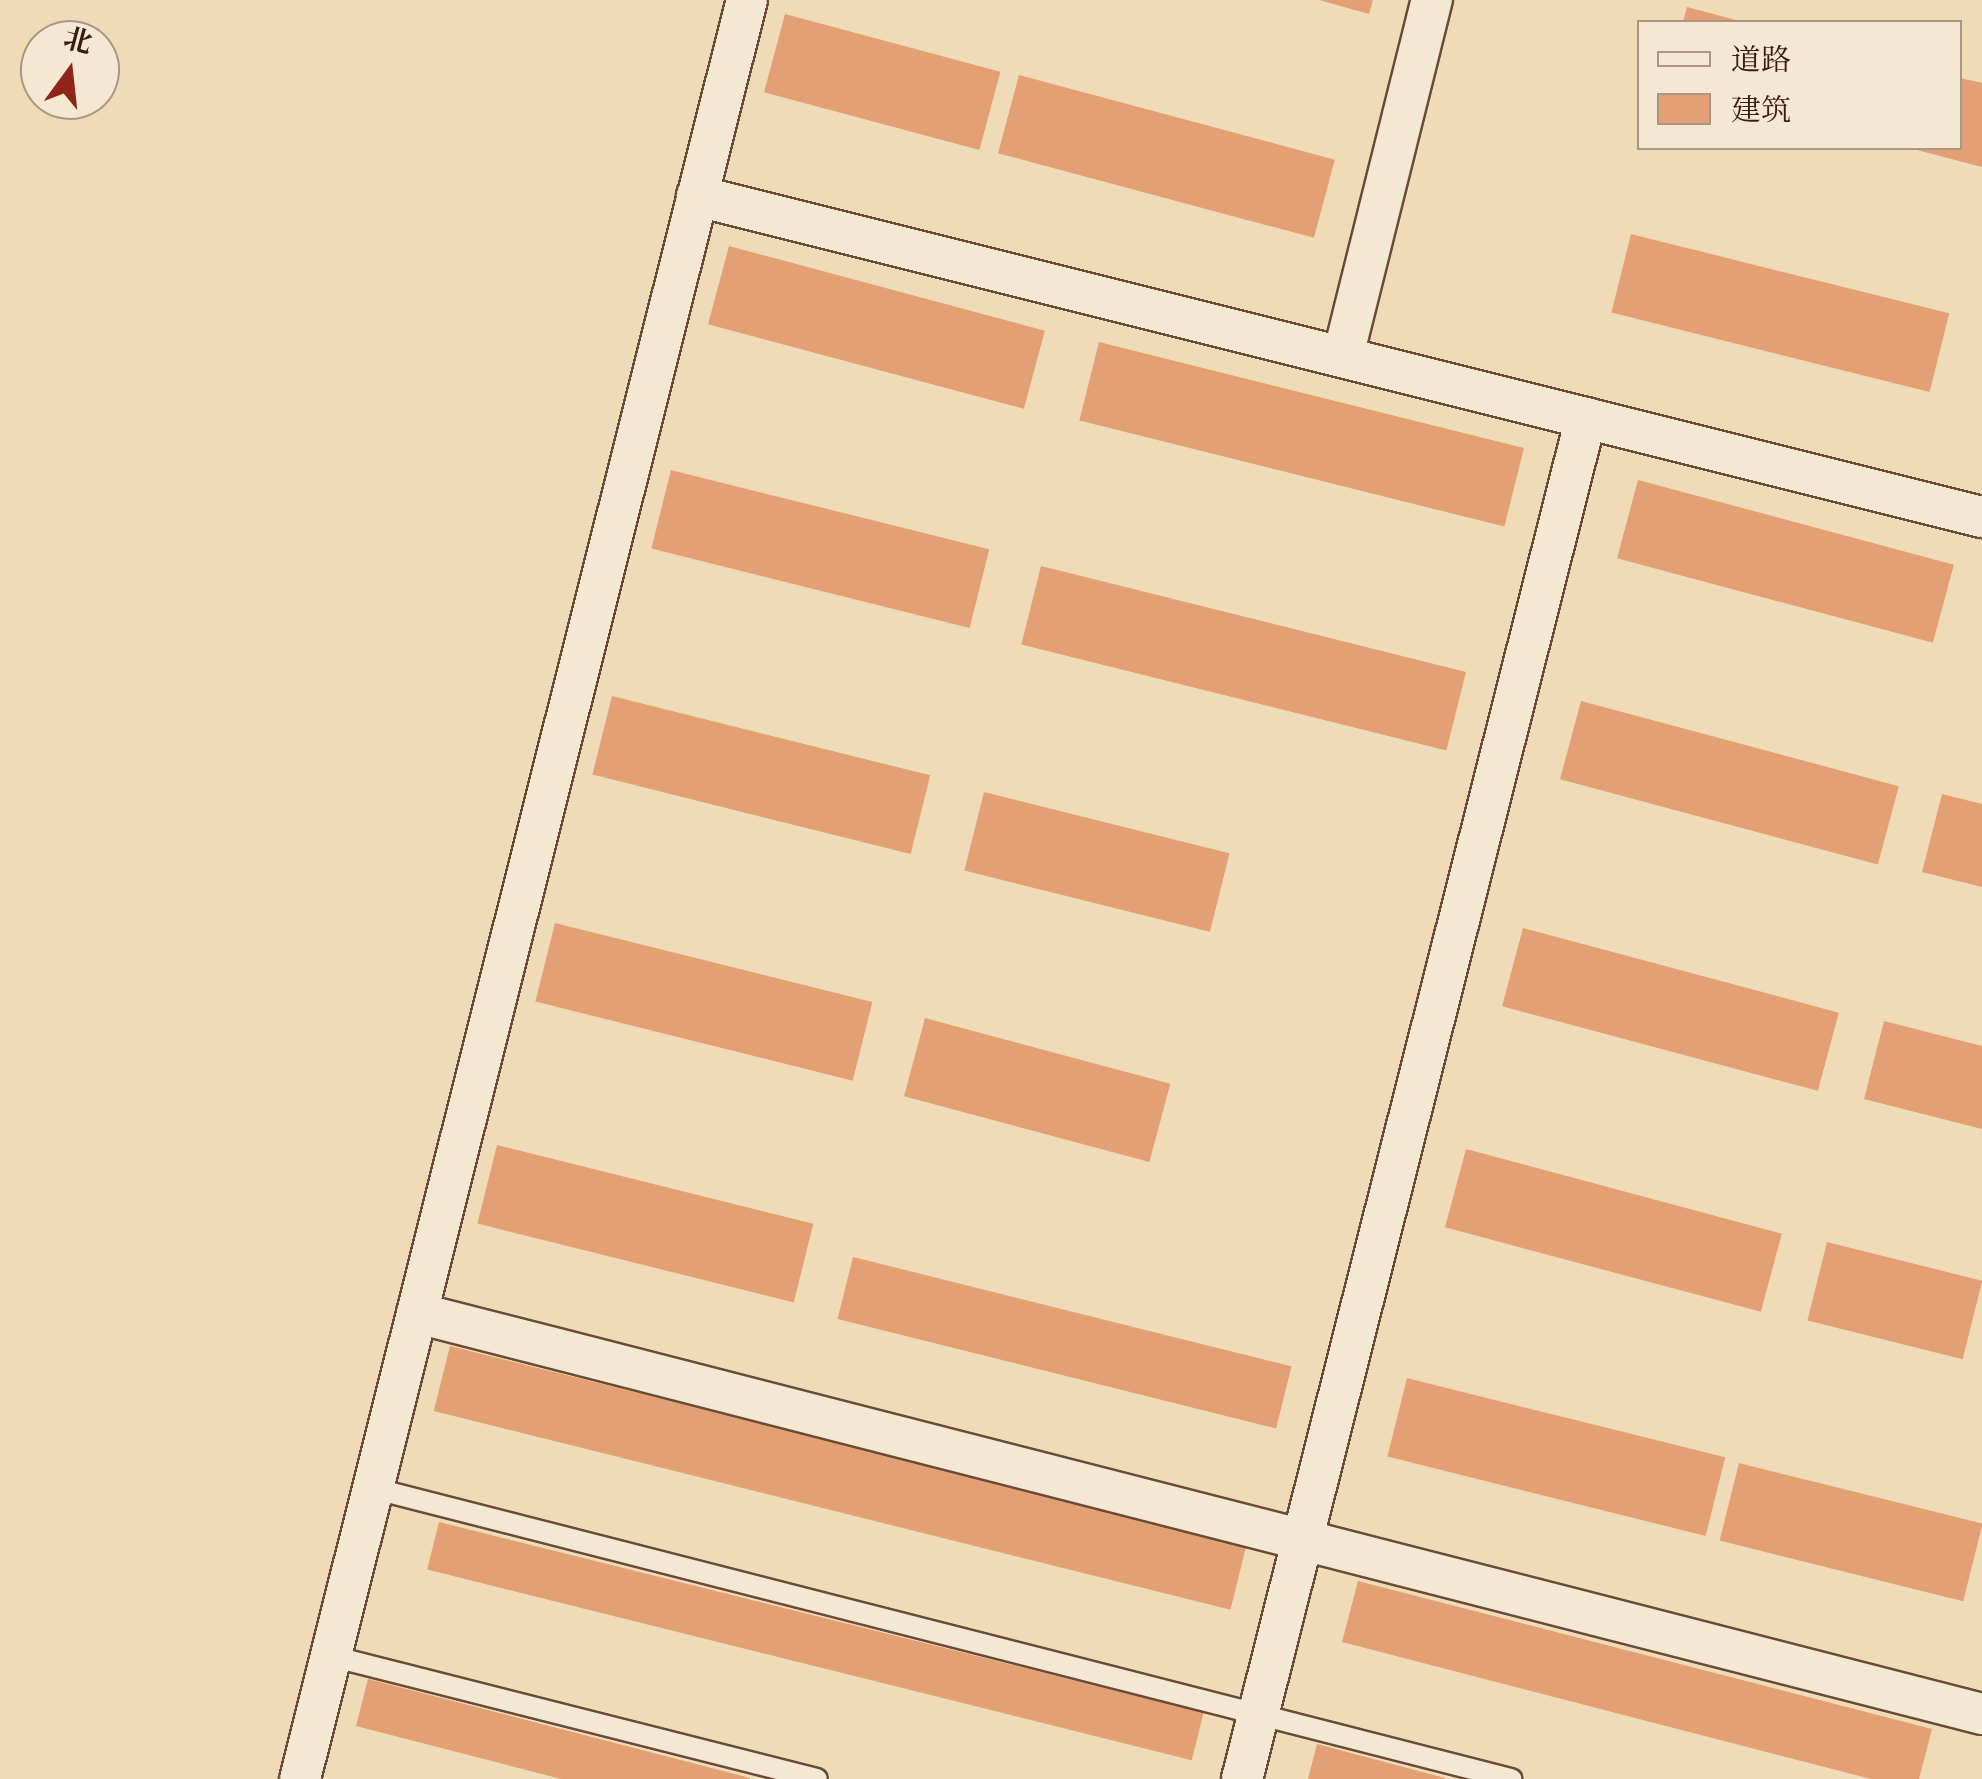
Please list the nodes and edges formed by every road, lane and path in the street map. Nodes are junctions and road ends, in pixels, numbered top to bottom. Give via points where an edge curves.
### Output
1 (747, 0) edge
2 (1432, 0) edge
3 (697, 196) junction
4 (1343, 356) junction
5 (1586, 418) junction
6 (1982, 517) edge
7 (416, 1313) junction
8 (372, 1488) junction
9 (1302, 1540) junction
10 (331, 1656) junction
11 (1982, 1714) edge
12 (1258, 1715) junction
13 (300, 1779) edge
14 (817, 1779) edge
15 (1242, 1779) edge
16 (1511, 1779) edge

1 - 3 street
2 - 4 street
3 - 4 street
3 - 7 street
4 - 5 street
5 - 6 street
5 - 9 street
7 - 8 street
7 - 9 street
8 - 10 street
8 - 12 lane
9 - 11 street
9 - 12 street
10 - 13 street
10 - 14 lane
12 - 15 street
12 - 16 lane

